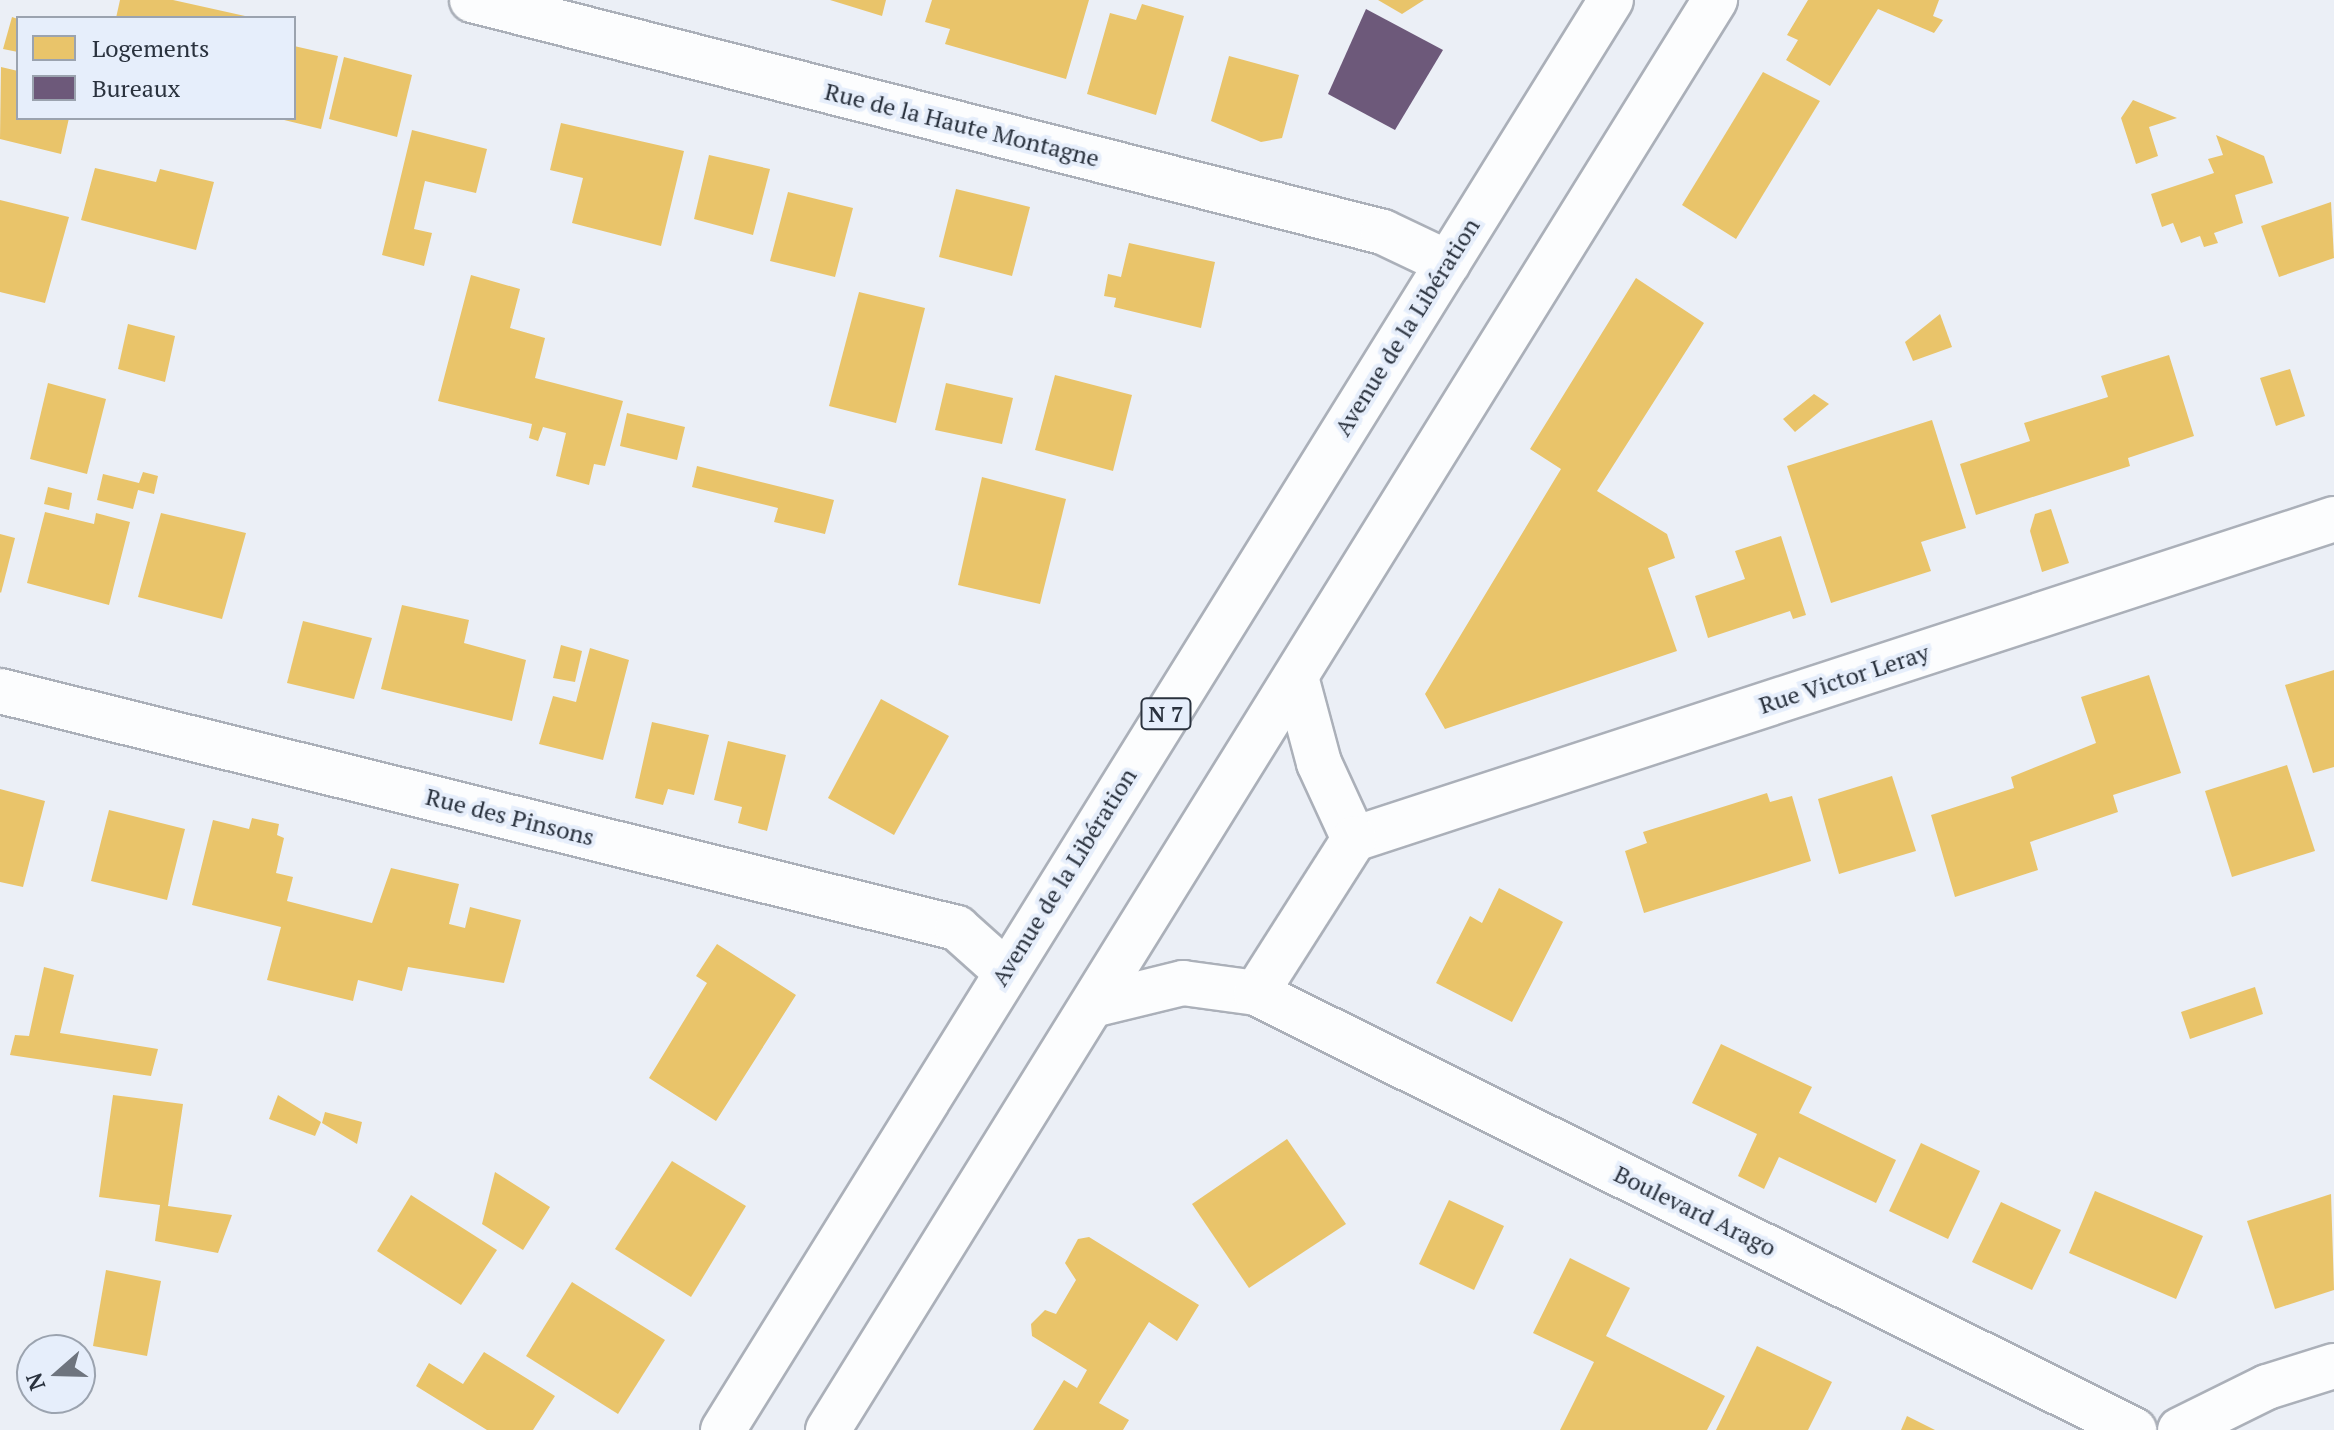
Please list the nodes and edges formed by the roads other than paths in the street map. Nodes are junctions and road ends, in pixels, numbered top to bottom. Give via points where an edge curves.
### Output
1 (472, 0) edge
2 (1611, 0) edge
3 (1715, 0) edge
4 (1448, 263) junction
5 (2334, 519) edge
6 (1296, 677) junction
7 (0, 691) edge
8 (1354, 839) junction
9 (1005, 971) junction
10 (1256, 993) junction
11 (1093, 1005) junction
12 (2334, 1366) edge
13 (723, 1430) edge
14 (828, 1430) edge
15 (2134, 1430) edge
16 (2180, 1430) edge

1 - 4 street, Rue de la Haute Montagne via 1383,232
2 - 4 street, Avenue de la Libération / N 7
3 - 6 street
4 - 9 street, Avenue de la Libération / N 7
5 - 8 street, Rue Victor Leray
6 - 8 street via 1319,763
6 - 11 street
7 - 9 street, Rue des Pinsons via 957,928
8 - 10 street
9 - 13 street, Avenue de la Libération / N 7
10 - 11 street, Boulevard Arago via 1183,983
10 - 15 street, Boulevard Arago
11 - 14 street
12 - 16 street via 2267,1387

